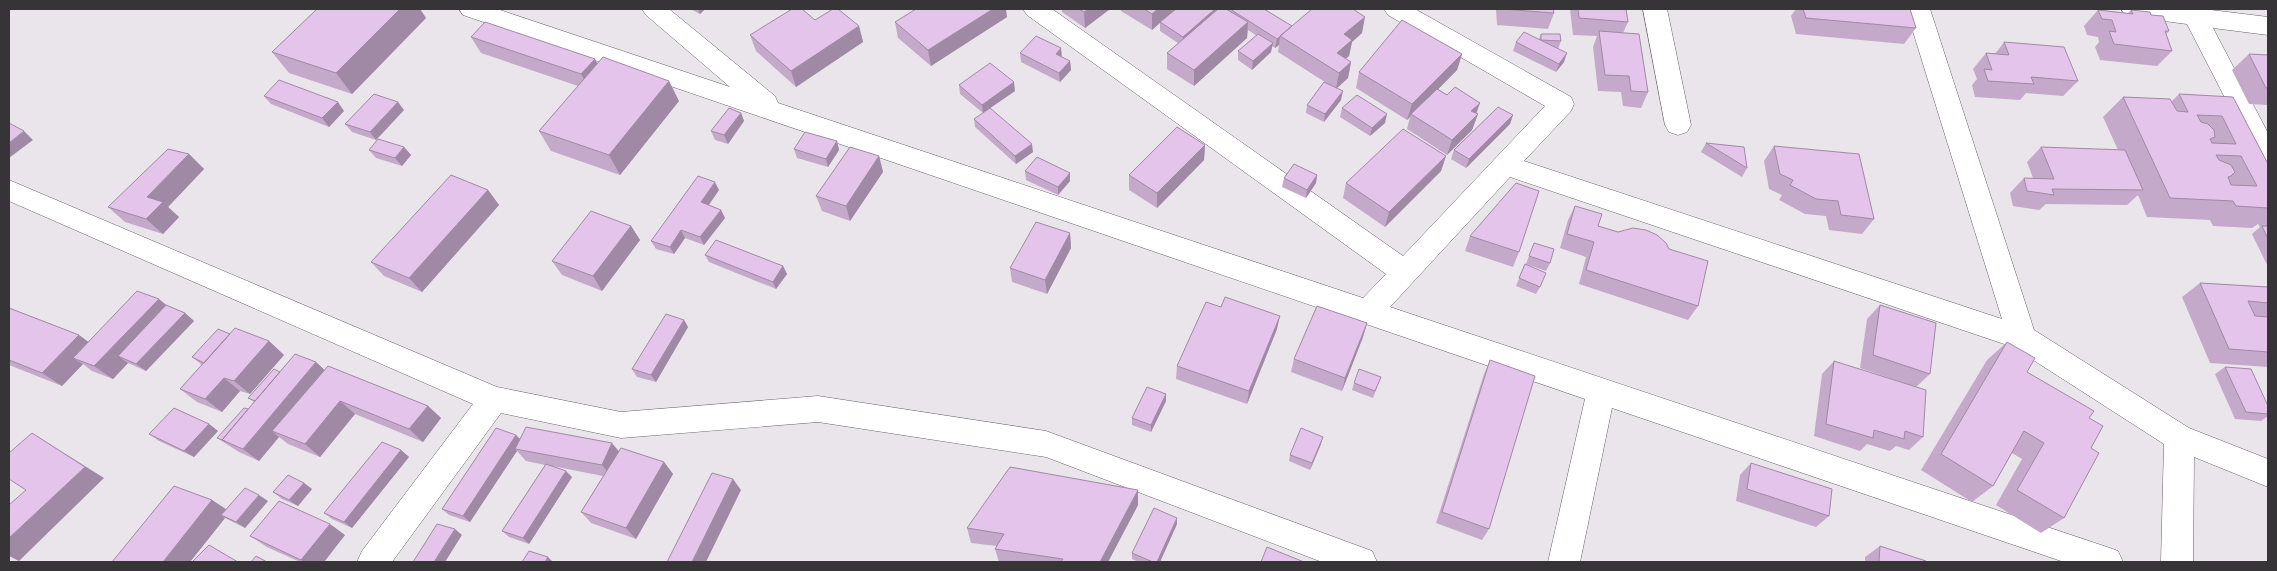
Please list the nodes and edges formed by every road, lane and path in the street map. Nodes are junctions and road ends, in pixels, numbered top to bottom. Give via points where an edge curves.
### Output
1 (472, 9) edge
2 (654, 9) edge
3 (1035, 9) edge
4 (1396, 9) edge
5 (1655, 9) edge
6 (1918, 9) edge
7 (2133, 9) edge
8 (2193, 13) edge
9 (2268, 26) edge
10 (778, 112) junction
11 (1678, 125) dead end
12 (2268, 157) edge
13 (1504, 165) junction
14 (9, 190) edge
15 (1405, 272) junction
16 (1368, 312) junction
17 (2022, 338) junction
18 (1602, 391) junction
19 (494, 399) junction
20 (2179, 437) junction
21 (2268, 473) edge
22 (373, 562) edge
23 (1361, 562) edge
24 (1564, 562) edge
25 (2107, 562) edge
26 (2177, 562) edge

1 - 10 street
2 - 10 street
3 - 15 street
4 - 13 street via 1562,104
5 - 11 street
6 - 17 street
7 - 8 street
8 - 9 street
8 - 12 street
10 - 16 street
13 - 15 street
13 - 17 street
14 - 19 street
15 - 16 street
16 - 18 street
17 - 20 street
18 - 24 street
18 - 25 street
19 - 22 street
19 - 23 street via 621,425 818,409 1046,444
20 - 21 street
20 - 26 street

